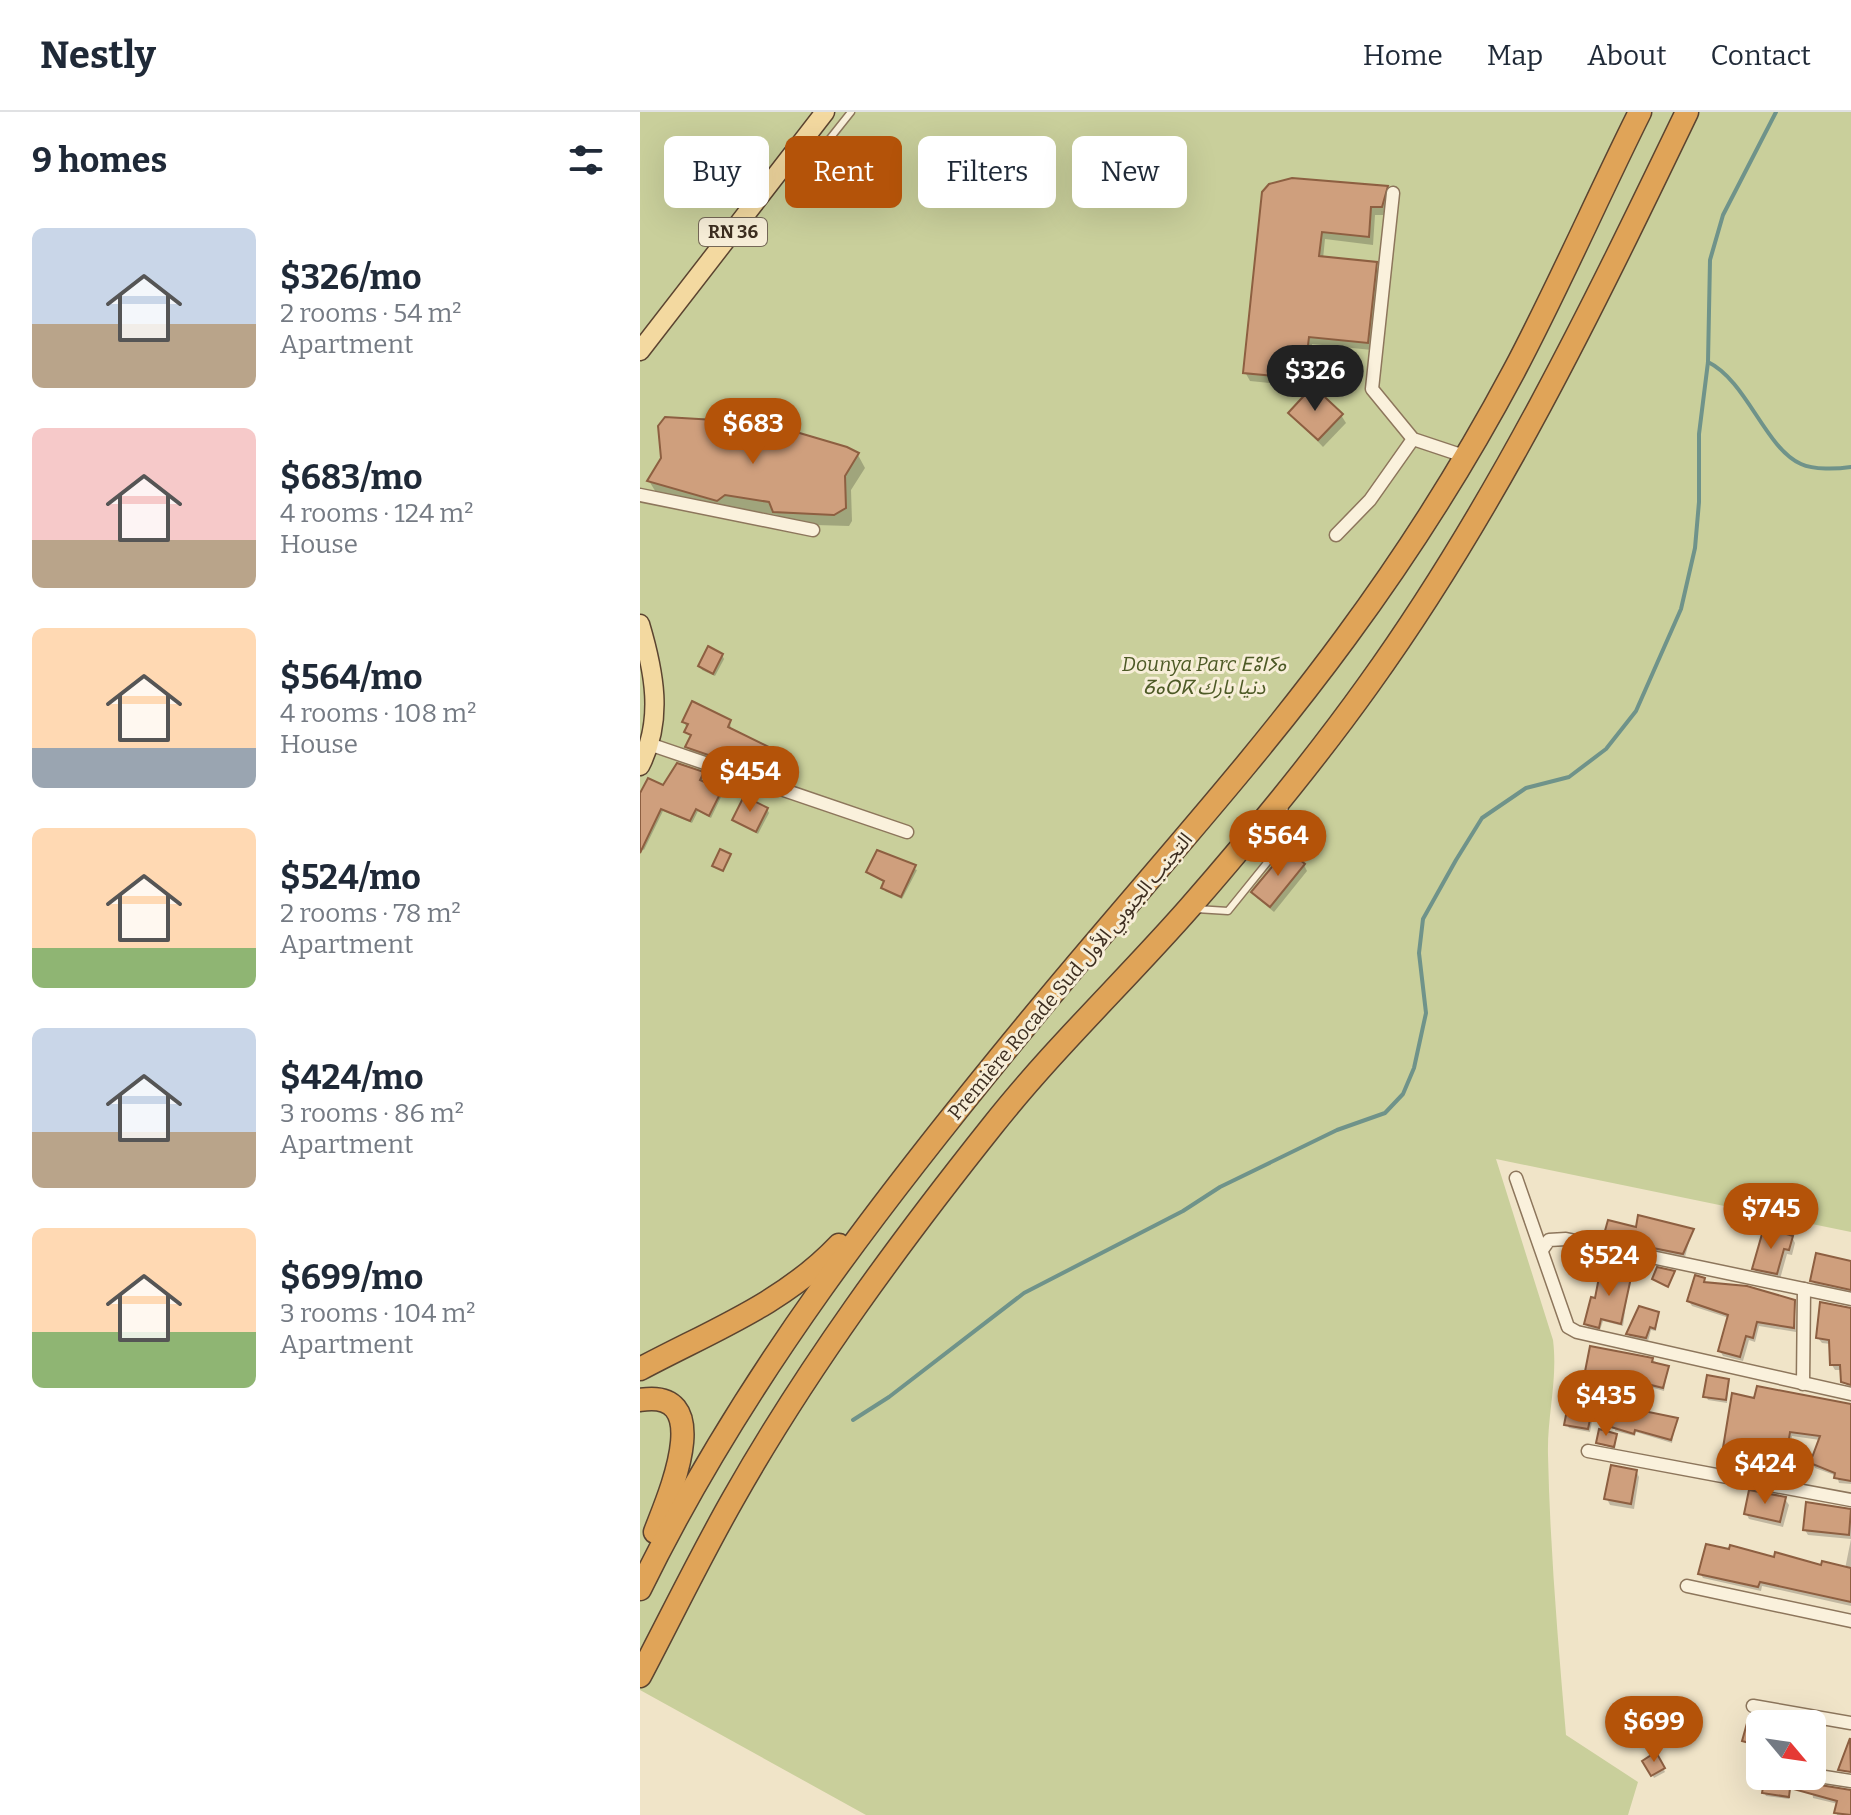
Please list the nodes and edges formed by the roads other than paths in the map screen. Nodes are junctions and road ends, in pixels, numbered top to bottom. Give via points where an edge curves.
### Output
1 (825, 112) edge
2 (851, 112) edge
3 (1640, 112) edge
4 (1687, 112) edge
5 (832, 136) edge
6 (1393, 193) dead end
7 (640, 351) edge
8 (1413, 439) junction
9 (1464, 456) junction
10 (640, 495) edge
11 (813, 530) dead end
12 (1336, 535) dead end
13 (640, 624) edge
14 (649, 744) junction
15 (640, 766) edge
16 (1283, 793) junction
17 (907, 832) dead end
18 (1188, 909) junction
19 (912, 1168) junction
20 (1516, 1178) dead end
21 (1542, 1250) junction
22 (1804, 1289) junction
23 (1851, 1299) edge
24 (640, 1369) edge
25 (1803, 1384) junction
26 (1851, 1394) edge
27 (640, 1400) edge
28 (1588, 1451) dead end
29 (1851, 1500) edge
30 (640, 1572) edge
31 (1687, 1586) dead end
32 (640, 1589) edge
33 (1851, 1621) edge
34 (640, 1676) edge
35 (1753, 1706) dead end
36 (1851, 1723) edge
37 (1826, 1777) edge
38 (1851, 1781) edge

1 - 7 main road, RN 36
2 - 5 lane
3 - 9 highway, Première Rocade Sud التجنب الجنوبي الأول via 1513,372
4 - 16 highway, Première Rocade Sud التجنب الجنوبي الأول via 1591,313 1481,514 1369,685
6 - 8 street via 1372,389
8 - 9 street
8 - 12 street via 1370,500
9 - 19 highway, Première Rocade Sud التجنب الجنوبي الأول via 1409,548 1279,726 1036,1012
10 - 11 street
13 - 14 main road via 654,683 656,720
14 - 15 main road
14 - 17 street
16 - 18 highway, Première Rocade Sud التجنب الجنوبي الأول
16 - 18 lane via 1287,838 1228,911
18 - 34 highway, Première Rocade Sud التجنب الجنوبي الأول via 994,1123 890,1262 740,1486
19 - 24 highway via 800,1282 734,1324
19 - 32 highway, Première Rocade Sud التجنب الجنوبي الأول via 753,1385
20 - 21 street
21 - 22 street via 1549,1240 1566,1239
21 - 25 street via 1562,1315 1577,1332
22 - 23 street
22 - 25 street
25 - 26 street
27 - 30 highway via 654,1398 670,1405 681,1422 683,1442 679,1468
28 - 29 street
31 - 33 street
35 - 36 street
37 - 38 street

